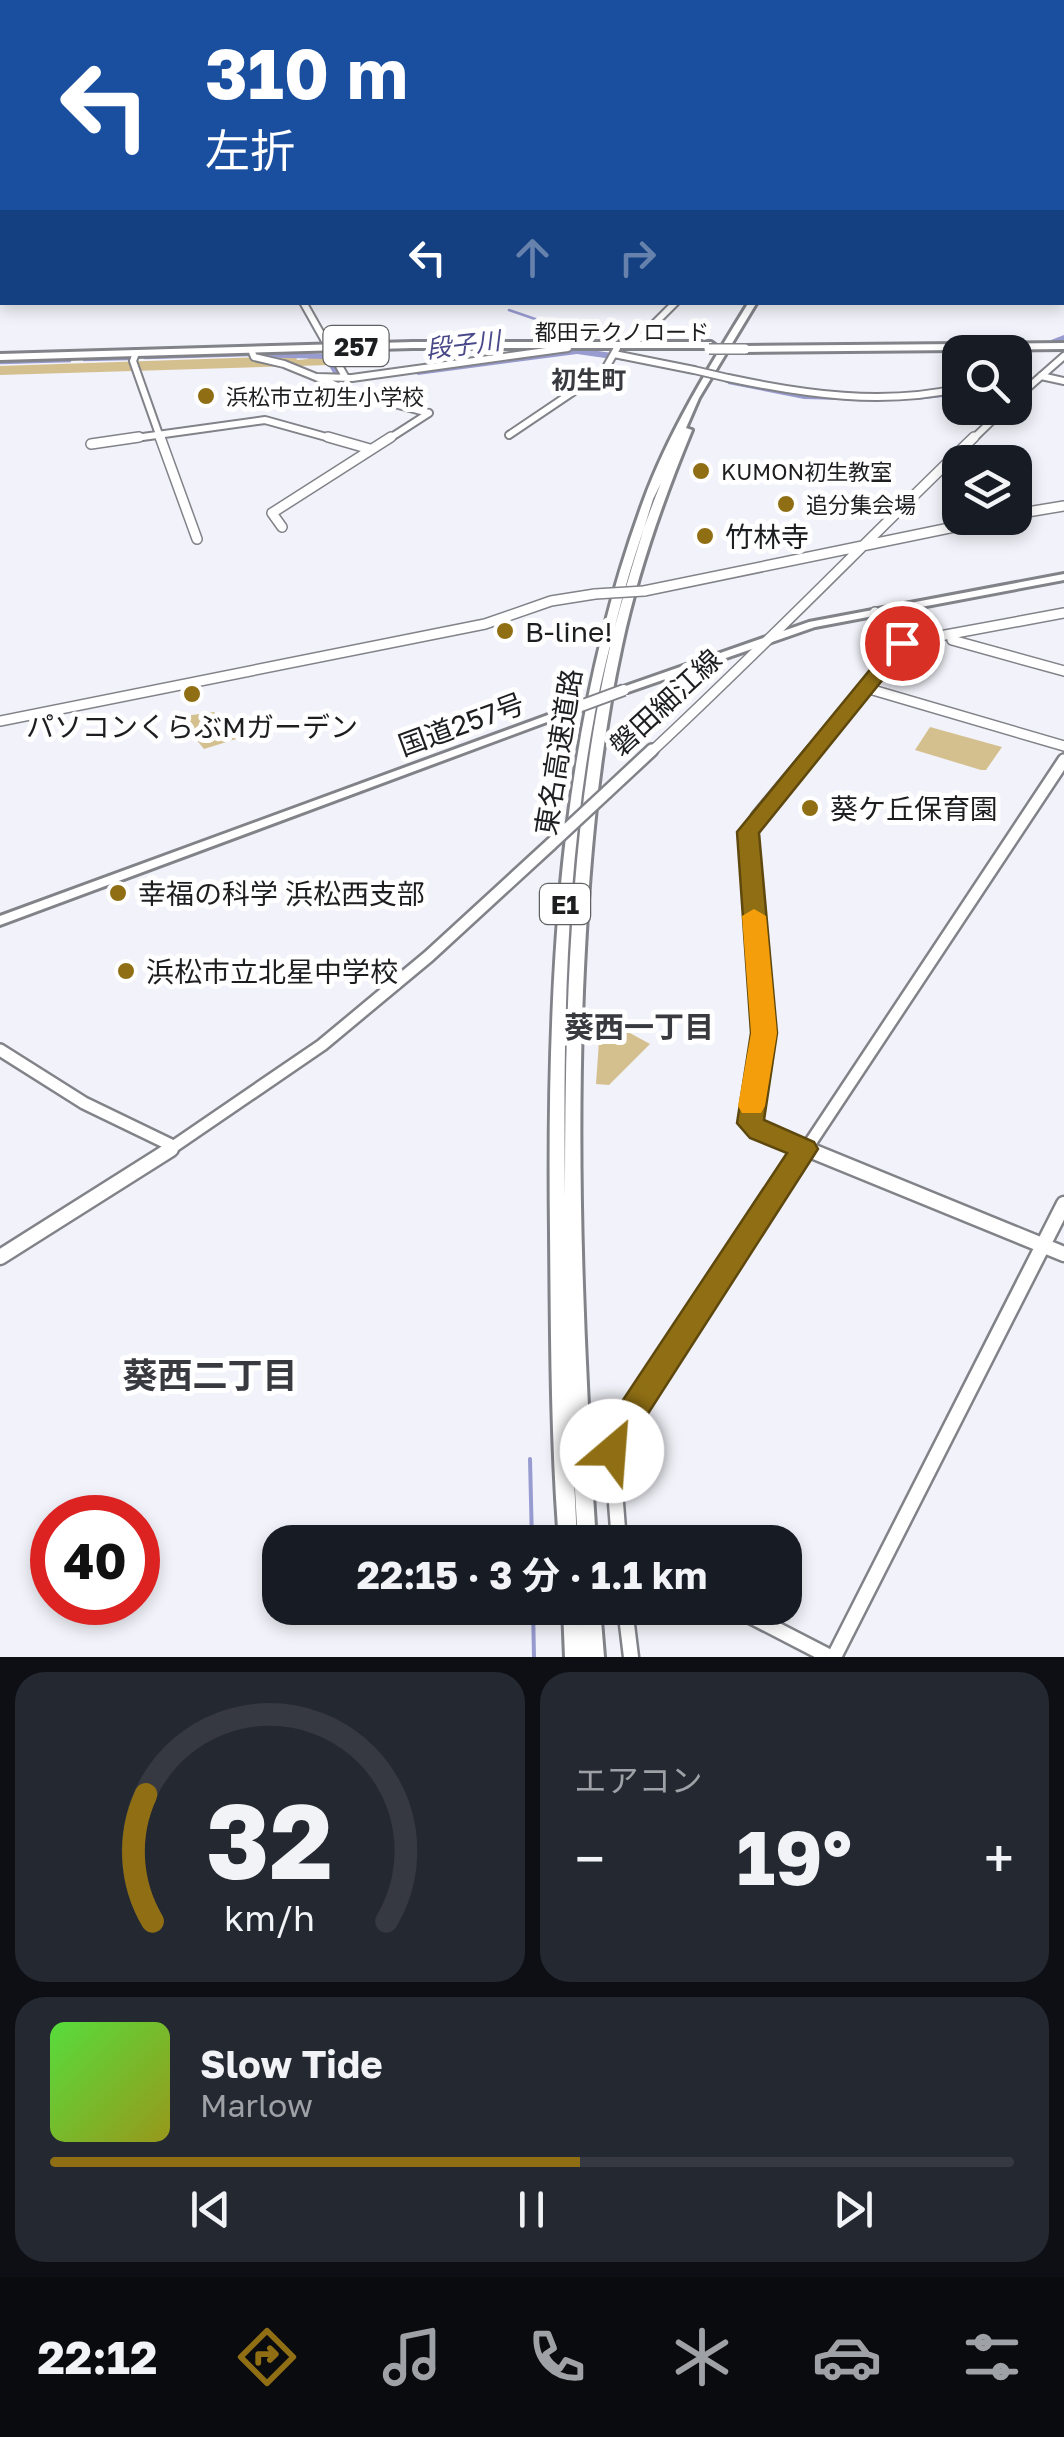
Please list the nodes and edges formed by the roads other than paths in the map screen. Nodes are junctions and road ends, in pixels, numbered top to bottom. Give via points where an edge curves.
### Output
1 (305, 305) edge
2 (668, 305) edge
3 (750, 305) edge
4 (759, 305) edge
5 (634, 345) junction
6 (1064, 345) edge
7 (710, 347) junction
8 (746, 347) junction
9 (329, 348) junction
10 (568, 348) junction
11 (942, 348) edge
12 (1032, 348) edge
13 (615, 352) junction
14 (136, 354) junction
15 (252, 354) junction
16 (1064, 356) edge
17 (0, 358) edge
18 (1041, 376) junction
19 (317, 377) junction
20 (344, 380) junction
21 (1064, 381) edge
22 (1032, 384) edge
23 (942, 391) edge
24 (357, 394) junction
25 (988, 425) edge
26 (160, 435) junction
27 (509, 435) dead end
28 (91, 444) dead end
29 (370, 449) junction
30 (1064, 506) edge
31 (1032, 511) edge
32 (282, 527) dead end
33 (942, 530) edge
34 (197, 539) dead end
35 (858, 548) junction
36 (1064, 576) edge
37 (875, 612) junction
38 (1064, 613) edge
39 (777, 634) junction
40 (952, 640) dead end
41 (902, 643) junction
42 (1064, 672) edge
43 (866, 688) junction
44 (0, 721) edge
45 (1064, 746) edge
46 (1064, 760) edge
47 (0, 921) edge
48 (0, 1050) edge
49 (173, 1146) junction
50 (804, 1149) junction
51 (1064, 1204) edge
52 (1043, 1245) junction
53 (1064, 1254) edge
54 (0, 1257) edge
55 (567, 1525) edge
56 (586, 1525) edge
57 (618, 1525) edge
58 (573, 1625) edge
59 (592, 1625) edge
60 (627, 1625) edge
61 (769, 1625) edge
62 (576, 1657) edge
63 (594, 1657) edge
64 (631, 1657) edge
65 (832, 1657) edge

1 - 9 street
2 - 5 street
3 - 55 highway, 東名高速道路 / E1 via 698,390 645,507 603,648 580,767 566,886 557,1099
4 - 56 highway, 東名高速道路 / E1 via 706,390 654,508 614,649 592,768 572,1099
5 - 7 highway, 都田テクノロード / 257
5 - 9 highway, 都田テクノロード / 257
6 - 8 highway, 都田テクノロード / 257
6 - 12 highway, 都田テクノロード / 257
7 - 8 highway, 都田テクノロード / 257, bridge
7 - 13 highway, 都田テクノロード / 257
8 - 11 highway, 都田テクノロード / 257
9 - 10 highway, 都田テクノロード / 257
9 - 14 highway, 都田テクノロード / 257
9 - 15 highway, 都田テクノロード / 257
9 - 20 street
10 - 13 highway, 都田テクノロード / 257
10 - 20 street
13 - 23 street, bridge via 793,392
13 - 27 street via 595,378
14 - 15 highway, 都田テクノロード / 257
14 - 17 highway, 都田テクノロード / 257
14 - 26 street via 132,361
15 - 19 street
16 - 18 street
18 - 21 street
18 - 22 street
19 - 20 street
19 - 24 street
20 - 24 street
24 - 29 street via 428,413
25 - 35 street, 磐田細江線
26 - 28 street
26 - 29 street via 274,420
26 - 34 street
29 - 32 street via 272,513
30 - 31 street
33 - 35 street
35 - 39 street, 磐田細江線
35 - 44 street, bridge via 644,591 551,600 485,624
36 - 37 highway, 国道257号
37 - 39 highway, 国道257号
37 - 41 street
38 - 41 street
39 - 47 highway, 国道257号, bridge
39 - 49 street, 磐田細江線, bridge via 429,956 322,1045
40 - 42 street
41 - 43 street
43 - 45 street
43 - 50 street via 748,832 764,1033 750,1123
46 - 50 street
48 - 49 street
49 - 54 street, 磐田細江線
50 - 52 street
50 - 57 street via 616,1436
51 - 52 street
52 - 53 street
52 - 65 street
58 - 62 highway
59 - 63 highway
60 - 64 street
61 - 65 street

